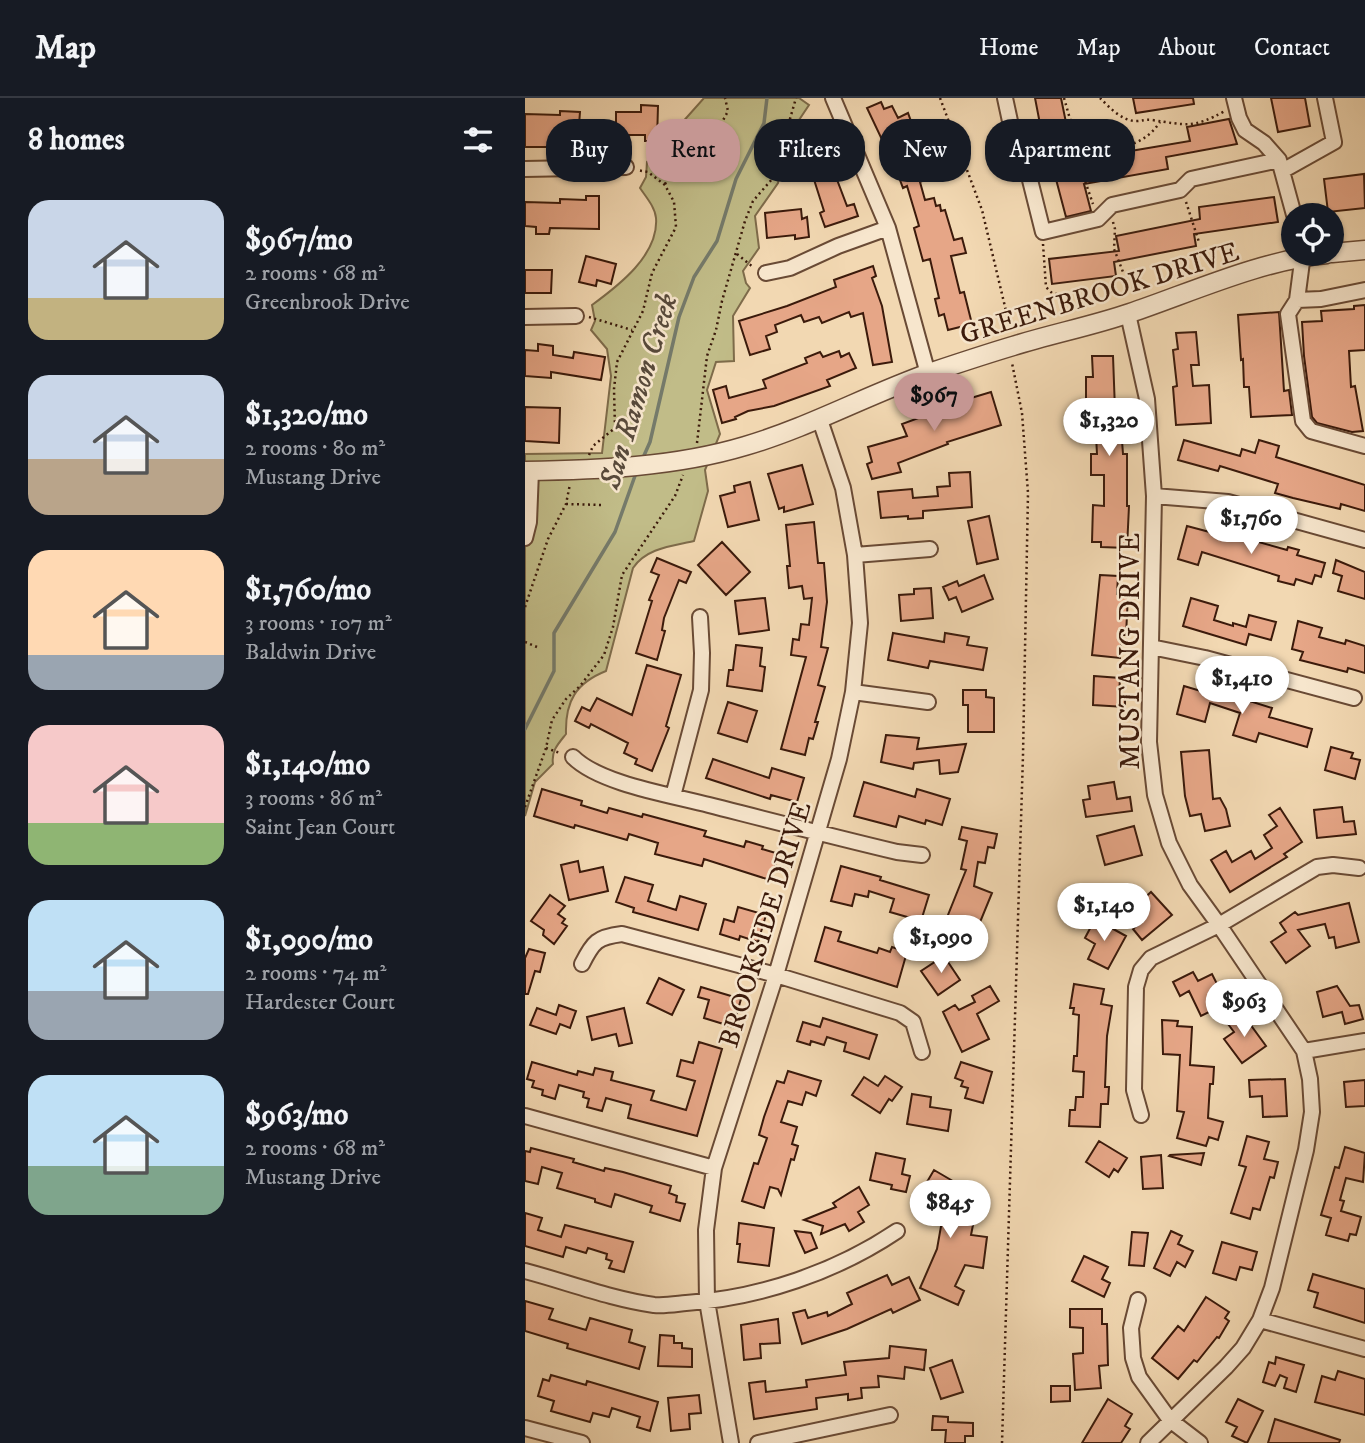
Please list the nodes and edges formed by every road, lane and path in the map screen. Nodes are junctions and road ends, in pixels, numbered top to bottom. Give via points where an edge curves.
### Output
1 (725, 98) edge
2 (796, 98) edge
3 (833, 98) edge
4 (940, 98) edge
5 (1005, 98) edge
6 (1064, 98) edge
7 (1100, 98) edge
8 (1325, 98) edge
9 (1235, 101) edge
10 (1070, 119) edge
11 (1160, 122) junction
12 (1135, 142) edge
13 (1282, 165) junction
14 (632, 168) edge
15 (525, 169) edge
16 (546, 169) edge
17 (1086, 182) edge
18 (665, 185) junction
19 (1181, 189) junction
20 (1291, 203) edge
21 (1103, 214) junction
22 (888, 228) junction
23 (1043, 232) junction
24 (1199, 242) dead end
25 (1365, 250) edge
26 (1344, 252) edge
27 (737, 254) junction
28 (1281, 262) edge
29 (1302, 266) edge
30 (1123, 272) dead end
31 (766, 273) joint
32 (1365, 290) edge
33 (1061, 295) dead end
34 (1297, 300) junction
35 (1128, 314) junction
36 (576, 316) joint
37 (525, 317) edge
38 (632, 330) junction
39 (1012, 335) dead end
40 (1011, 361) dead end
41 (929, 374) junction
42 (820, 420) junction
43 (697, 446) dead end
44 (1365, 446) edge
45 (589, 458) dead end
46 (679, 468) junction
47 (528, 471) edge
48 (570, 484) dead end
49 (1154, 496) junction
50 (566, 504) junction
51 (603, 505) dead end
52 (525, 538) edge
53 (1365, 540) edge
54 (930, 549) dead end
55 (855, 555) junction
56 (525, 607) edge
57 (700, 617) dead end
58 (525, 642) edge
59 (537, 647) dead end
60 (1151, 647) junction
61 (853, 692) junction
62 (1354, 698) dead end
63 (927, 702) dead end
64 (573, 757) dead end
65 (673, 796) junction
66 (525, 807) edge
67 (817, 833) junction
68 (922, 855) dead end
69 (1359, 868) dead end
70 (1219, 925) junction
71 (582, 964) dead end
72 (776, 975) junction
73 (1365, 1041) edge
74 (1304, 1051) junction
75 (922, 1052) dead end
76 (525, 1115) edge
77 (1140, 1115) dead end
78 (714, 1168) junction
79 (897, 1231) dead end
80 (525, 1271) edge
81 (1138, 1300) dead end
82 (707, 1301) junction
83 (1260, 1320) junction
84 (1365, 1349) edge
85 (890, 1415) dead end
86 (1170, 1419) junction
87 (525, 1428) edge
88 (582, 1443) edge
89 (731, 1443) edge
90 (758, 1443) edge
91 (1002, 1443) edge
92 (1148, 1443) edge
93 (1200, 1443) edge

1 - 18 path via 728,111 719,128 678,163
2 - 27 path via 773,178 753,201
3 - 22 street
4 - 39 path via 982,210
5 - 23 street
6 - 10 path
7 - 11 path via 1132,121
8 - 13 street via 1334,142
9 - 11 path via 1209,120 1195,124
9 - 13 street via 1245,130 1264,143
11 - 12 path via 1146,138
13 - 19 street via 1191,179
13 - 20 street
14 - 18 path via 648,172
15 - 16 street
17 - 21 path
18 - 38 path via 674,202 676,227 652,273 643,311
19 - 21 street via 1112,205
19 - 24 path
21 - 23 street
21 - 30 path via 1115,229 1115,257
22 - 31 street via 790,268
22 - 41 street
23 - 33 path via 1046,287
25 - 26 street, GREENBROOK DRIVE
27 - 31 path
27 - 43 path via 706,356
28 - 35 street, GREENBROOK DRIVE
29 - 34 street
32 - 34 street
34 - 44 street via 1288,314 1303,421 1311,431
35 - 41 street, GREENBROOK DRIVE
35 - 49 street, MUSTANG DRIVE via 1147,399
36 - 37 street
36 - 38 path via 596,317
38 - 45 path via 617,362 615,428 593,446
40 - 91 path via 1023,425 1028,493
41 - 42 street, GREENBROOK DRIVE
42 - 46 street, GREENBROOK DRIVE
42 - 55 street, BROOKSIDE DRIVE via 843,488
46 - 47 street, GREENBROOK DRIVE
46 - 66 path via 675,496 622,575 604,655 552,720
47 - 52 street
48 - 50 path
49 - 53 street via 1228,502
49 - 60 street, MUSTANG DRIVE
50 - 51 path
50 - 56 path via 548,539
54 - 55 street
55 - 61 street, BROOKSIDE DRIVE via 860,623
57 - 65 street via 701,690
58 - 59 path
60 - 62 street
60 - 70 street, MUSTANG DRIVE via 1149,742 1155,795 1169,843 1190,885
61 - 63 street
61 - 67 street, BROOKSIDE DRIVE
64 - 65 street via 600,775
65 - 67 street
67 - 68 street
67 - 72 street, BROOKSIDE DRIVE
69 - 70 street via 1317,867
70 - 74 street, MUSTANG DRIVE
70 - 77 street via 1151,958 1141,970 1136,987 1134,1090
71 - 72 street via 591,946 604,936 622,934
72 - 75 street via 900,1013 913,1022
72 - 78 street, BROOKSIDE DRIVE
73 - 74 street
74 - 83 street, MUSTANG DRIVE via 1312,1112 1306,1150
76 - 78 street
78 - 82 street, BROOKSIDE DRIVE via 706,1230
79 - 82 street via 827,1270
80 - 82 street via 656,1305
81 - 86 street via 1131,1328 1133,1358 1139,1377
82 - 89 street, BROOKSIDE DRIVE
83 - 84 street
83 - 86 street, MUSTANG DRIVE via 1226,1367
85 - 90 street
86 - 92 street, MUSTANG DRIVE
86 - 93 street
87 - 88 street

